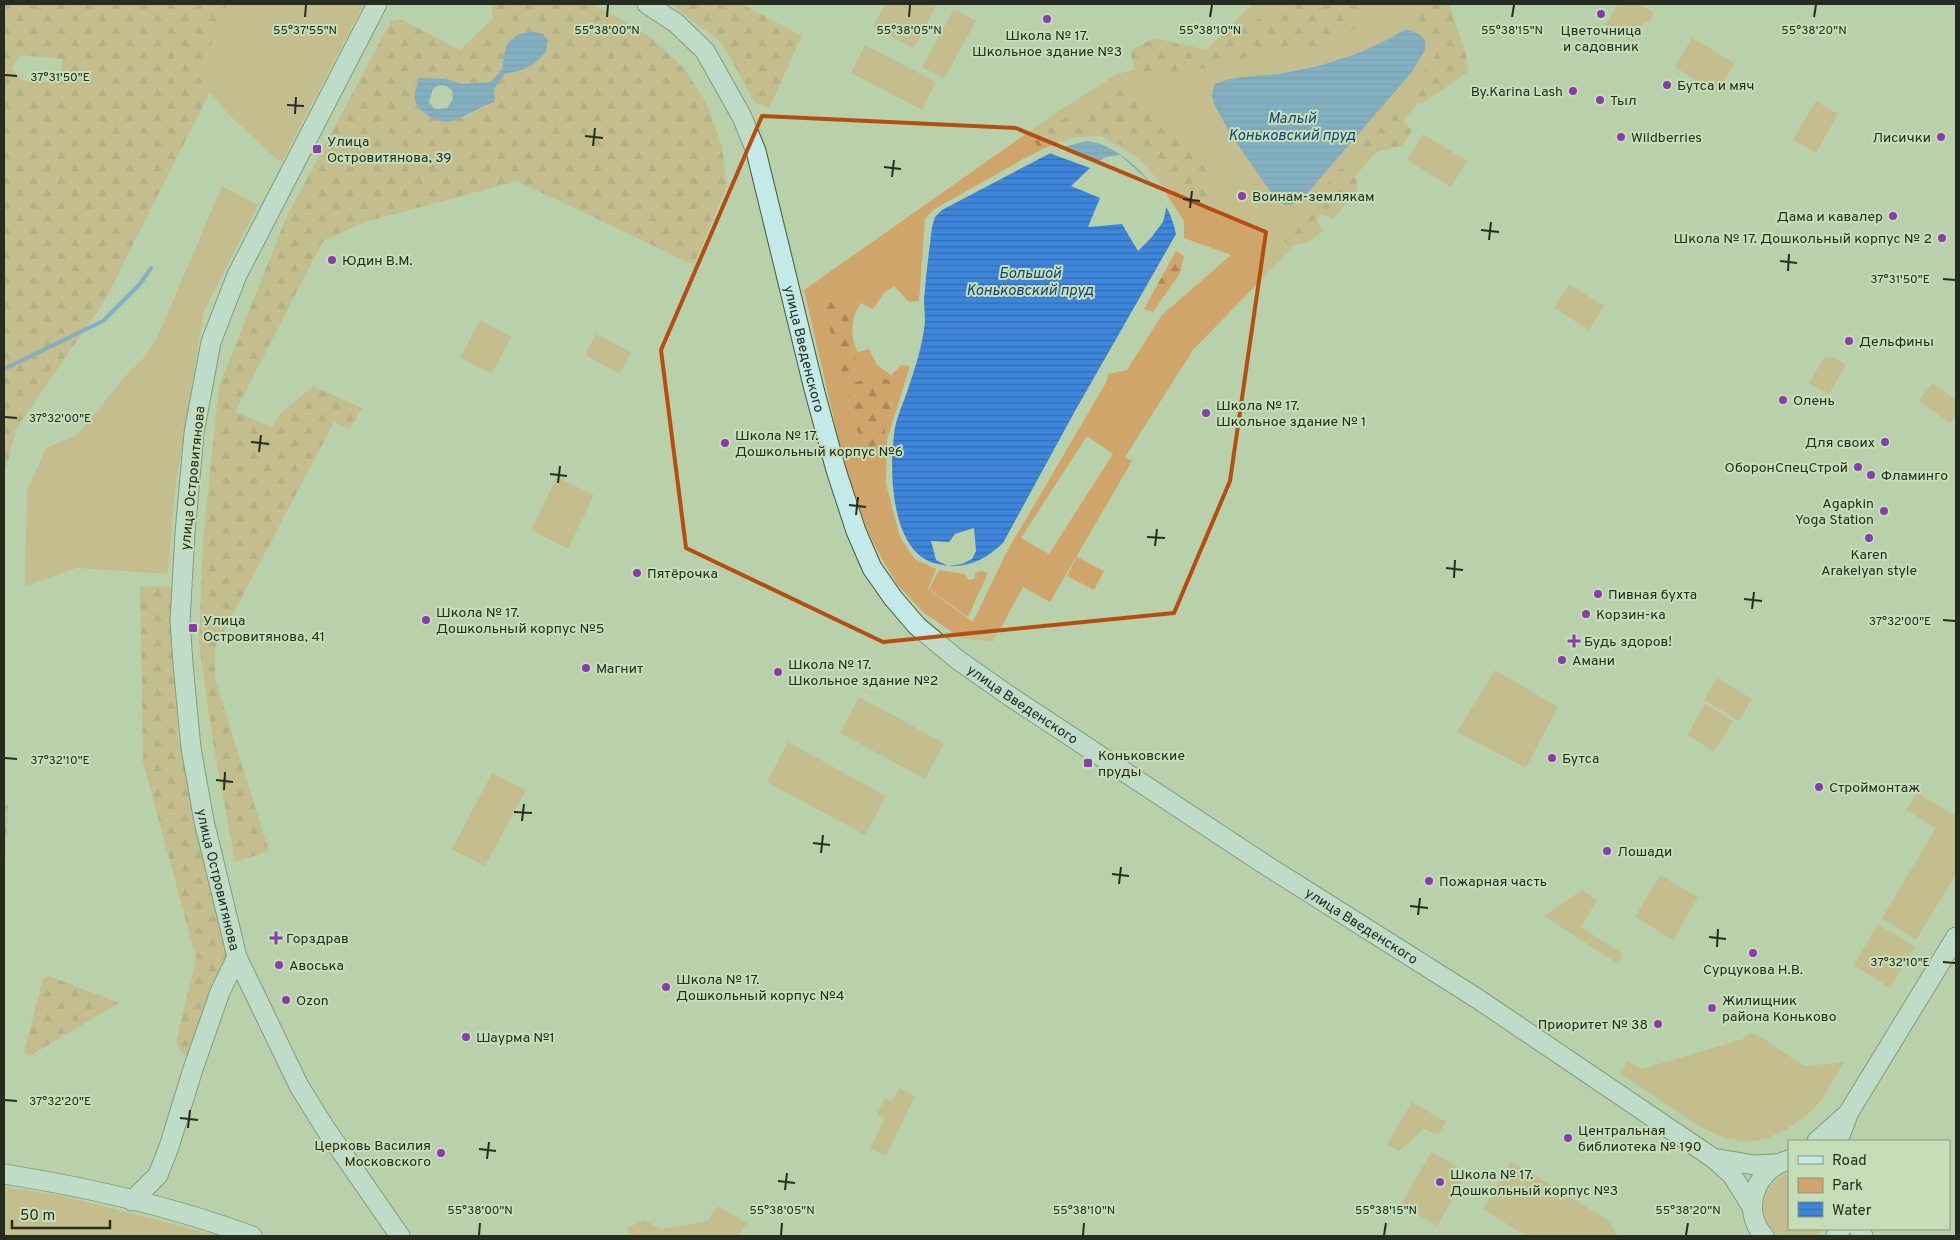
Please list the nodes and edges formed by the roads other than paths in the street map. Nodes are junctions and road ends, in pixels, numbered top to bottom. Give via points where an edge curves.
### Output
1 (377, 4) edge
2 (647, 4) edge
3 (1956, 937) edge
4 (237, 957) junction
5 (1849, 1112) junction
6 (1818, 1140) edge
7 (1838, 1140) edge
8 (1713, 1158) junction
9 (1783, 1162) edge
10 (4, 1174) edge
11 (132, 1201) junction
12 (1753, 1220) edge
13 (252, 1236) edge
14 (400, 1236) edge
15 (1764, 1236) edge

1 - 4 main road, улица Островитянова via 237,274 211,342 194,433 180,621 182,664 191,748 204,822
2 - 8 main road, улица Введенского via 676,23 705,51 743,121 756,151 819,407 856,531 872,568 917,626 1008,695 1261,862 1478,999
3 - 5 main road
4 - 11 main road, улица Островитянова via 220,992 158,1175
4 - 14 main road, улица Островитянова via 299,1086
5 - 6 main road
5 - 7 main road
8 - 9 main road, улица Введенского via 1754,1165
8 - 12 main road, улица Введенского via 1732,1175
9 - 12 main road via 1766,1172 1758,1182
10 - 11 main road via 70,1185
11 - 13 main road via 218,1223
12 - 15 main road, улица Введенского

